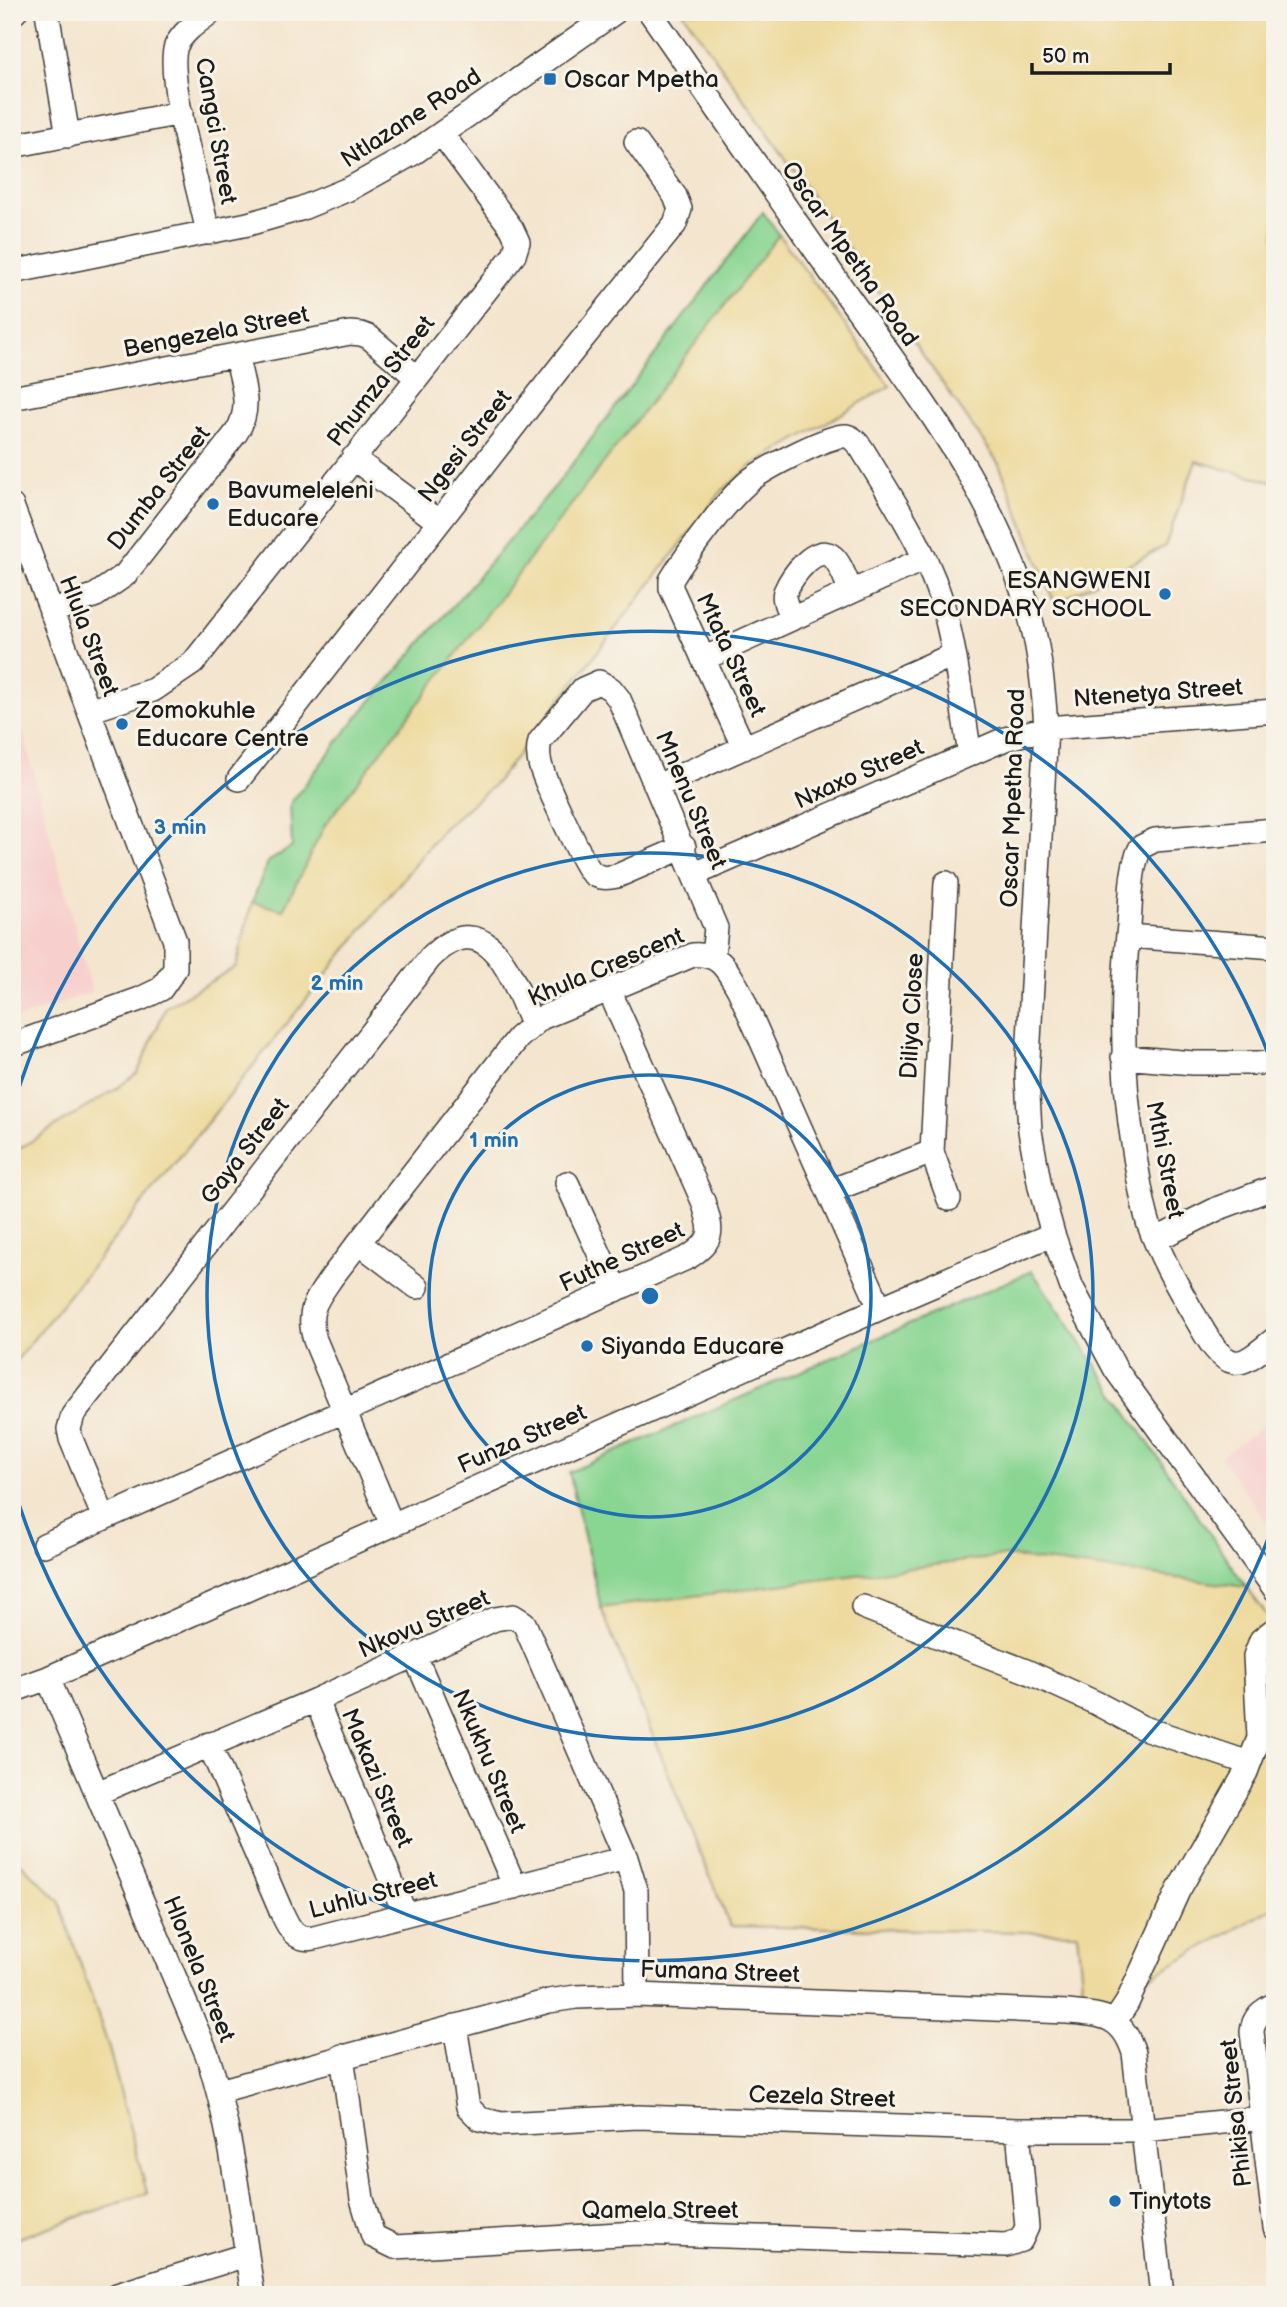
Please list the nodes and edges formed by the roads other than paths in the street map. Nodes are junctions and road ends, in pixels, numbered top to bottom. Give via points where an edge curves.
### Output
1 (47, 12) edge
2 (211, 12) edge
3 (615, 12) edge
4 (650, 12) edge
5 (181, 113) junction
6 (442, 134) junction
7 (68, 136) junction
8 (636, 142) dead end
9 (12, 146) edge
10 (208, 233) junction
11 (12, 272) edge
12 (236, 355) junction
13 (416, 376) junction
14 (12, 398) edge
15 (353, 458) junction
16 (12, 506) edge
17 (439, 522) junction
18 (924, 559) junction
19 (851, 591) junction
20 (51, 612) junction
21 (792, 618) junction
22 (953, 655) junction
23 (703, 659) junction
24 (1275, 711) edge
25 (89, 712) junction
26 (1046, 728) junction
27 (744, 748) junction
28 (970, 754) junction
29 (239, 779) dead end
30 (657, 786) junction
31 (1275, 830) edge
32 (684, 847) junction
33 (695, 874) junction
34 (946, 883) dead end
35 (1128, 936) junction
36 (1275, 947) edge
37 (713, 956) junction
38 (609, 990) junction
39 (532, 1024) junction
40 (12, 1045) edge
41 (1123, 1057) junction
42 (1275, 1063) edge
43 (932, 1152) junction
44 (567, 1183) dead end
45 (1275, 1187) edge
46 (830, 1191) junction
47 (949, 1199) dead end
48 (1053, 1234) junction
49 (1155, 1240) junction
50 (359, 1243) junction
51 (417, 1287) dead end
52 (616, 1290) junction
53 (880, 1308) junction
54 (1275, 1339) edge
55 (345, 1411) junction
56 (104, 1518) junction
57 (392, 1525) junction
58 (44, 1545) dead end
59 (1275, 1588) edge
60 (863, 1607) dead end
61 (1275, 1629) edge
62 (415, 1656) junction
63 (48, 1678) junction
64 (12, 1691) edge
65 (316, 1700) junction
66 (209, 1744) junction
67 (1249, 1763) junction
68 (97, 1793) junction
69 (626, 1858) junction
70 (515, 1886) junction
71 (405, 1914) junction
72 (637, 1995) junction
73 (1275, 2004) edge
74 (1115, 2021) junction
75 (455, 2026) junction
76 (342, 2056) junction
77 (219, 2091) junction
78 (1261, 2118) junction
79 (1017, 2130) junction
80 (1144, 2130) junction
81 (1275, 2228) edge
82 (246, 2255) junction
83 (121, 2294) edge
84 (253, 2295) edge
85 (1162, 2295) edge

1 - 7 street
2 - 5 street, Cangci Street via 177,44 174,66
3 - 6 street, Ntlazane Road
4 - 26 street, Oscar Mpetha Road via 973,482 1000,536 1033,626
5 - 7 street
5 - 10 street, Cangci Street
6 - 10 street, Ntlazane Road via 378,175 332,196 271,218
6 - 13 street, Phumza Street via 518,242 514,255
7 - 9 street
8 - 17 street, Ngesi Street via 675,195 680,209 675,225
10 - 11 street, Ntlazane Road
12 - 13 street, Bengezela Street via 361,334
12 - 14 street, Bengezela Street
12 - 20 street, Dumba Street via 246,409 243,424 125,575 106,590
13 - 15 street, Phumza Street
15 - 17 street
15 - 25 street, Phumza Street via 193,663 153,690
16 - 20 street, Hlula Street
17 - 29 street, Ngesi Street
18 - 19 street
18 - 22 street, Mtata Street via 946,617
18 - 23 street, Mtata Street via 853,439 836,437 813,446 753,478 733,497 671,580
19 - 21 street
19 - 21 street via 834,558 816,553 785,593
20 - 25 street, Hlula Street
21 - 23 street
22 - 27 street
22 - 28 street, Mtata Street
23 - 27 street, Mtata Street
24 - 26 street, Ntenetya Street
25 - 40 street, Hlula Street via 175,941 175,969 161,989
26 - 28 street, Nxaxo Street
26 - 48 street, Oscar Mpetha Road via 1027,1077 1032,1148
27 - 30 street
28 - 33 street, Nxaxo Street
30 - 32 street, Mnenu Street
30 - 32 street, Mnenu Street via 619,699 599,682 583,689 540,741 543,774 586,864 598,877 617,876
31 - 35 street, Mthi Street via 1169,838 1141,847
32 - 33 street, Mnenu Street
33 - 37 street, Mnenu Street via 716,928
34 - 43 street, Diliya Close
35 - 36 street
35 - 41 street, Mthi Street
37 - 38 street, Khula Crescent via 680,959
37 - 46 street, Khula Crescent via 739,990
38 - 39 street, Khula Crescent
38 - 52 street, Futhe Street via 711,1227 705,1246 689,1257
39 - 50 street, Khula Crescent
39 - 56 street, Gaya Street via 501,960 486,943 462,937 430,958 73,1415 71,1440
41 - 42 street
41 - 49 street, Mthi Street via 1140,1189
43 - 46 street
43 - 47 street, Diliya Close
44 - 52 street
45 - 49 street, Mthi Street
46 - 53 street, Khula Crescent
48 - 53 street, Funza Street
48 - 59 street, Oscar Mpetha Road via 1072,1288 1116,1370
49 - 54 street, Mthi Street via 1205,1334 1231,1362 1238,1363
50 - 51 street
50 - 55 street, Khula Crescent via 317,1298 310,1325
52 - 55 street, Futhe Street
53 - 57 street, Funza Street
55 - 56 street
55 - 57 street, Khula Crescent
56 - 58 street
57 - 63 street, Funza Street
60 - 67 street via 1026,1671 1140,1727
61 - 67 street via 1261,1640 1255,1656 1259,1738
62 - 65 street, Nkovu Street
62 - 69 street, Nkovu Street via 495,1619 513,1616 524,1623
62 - 70 street, Nkukhu Street
63 - 64 street, Funza Street
63 - 68 street, Hlonela Street
65 - 66 street, Nkovu Street
65 - 71 street, Makazi Street
66 - 68 street, Nkovu Street
66 - 71 street, Luhlu Street via 295,1935 306,1940
67 - 74 street via 1178,1891
68 - 77 street, Hlonela Street
69 - 70 street, Luhlu Street
69 - 72 street, Nkovu Street via 636,1892
70 - 71 street, Luhlu Street
72 - 74 street, Fumana Street via 1068,2012
72 - 75 street, Fumana Street via 549,2001
73 - 78 street, Phikisa Street via 1252,2024
74 - 80 street via 1134,2053
75 - 76 street, Fumana Street
75 - 79 street, Cezela Street via 468,2107 480,2119 501,2124 638,2117
76 - 77 street, Fumana Street
76 - 79 street, Qamela Street via 362,2199 373,2236 396,2247 637,2233 1006,2245 1021,2240 1027,2227
77 - 82 street, Hlonela Street
78 - 80 street, Cezela Street
78 - 81 street, Phikisa Street
79 - 80 street, Cezela Street
80 - 85 street
82 - 83 street
82 - 84 street, Hlonela Street

